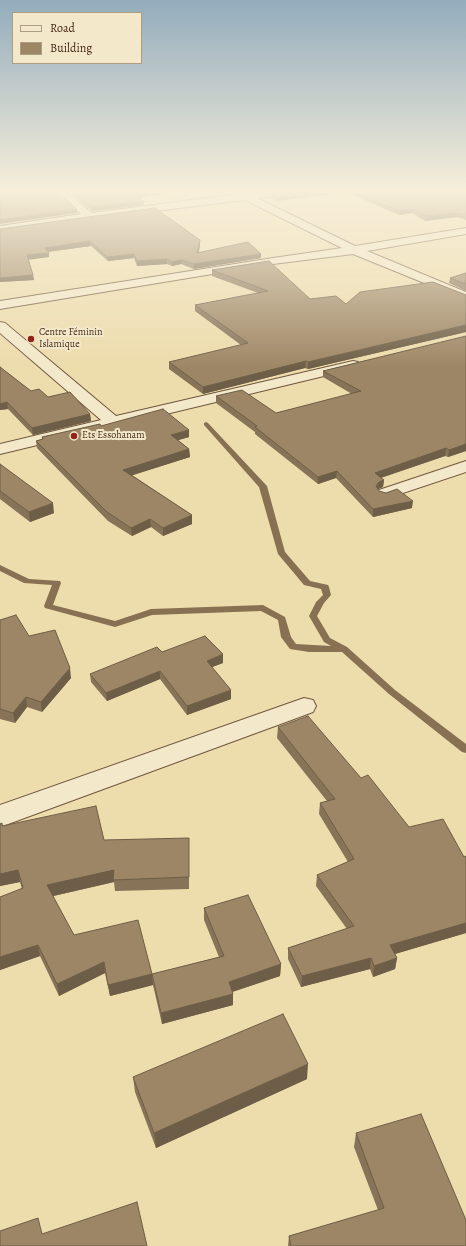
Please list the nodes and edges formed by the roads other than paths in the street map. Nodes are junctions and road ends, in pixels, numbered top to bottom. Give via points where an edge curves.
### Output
1 (346, 251) edge
2 (357, 251) edge
3 (466, 296) edge
4 (0, 305) edge
5 (0, 326) edge
6 (368, 361) edge
7 (112, 422) junction
8 (0, 449) edge
9 (466, 466) edge
10 (385, 494) edge
11 (304, 706) dead end
12 (0, 816) edge

1 - 4 street
2 - 3 street
5 - 7 street
6 - 7 street
7 - 8 street
9 - 10 street
11 - 12 street

